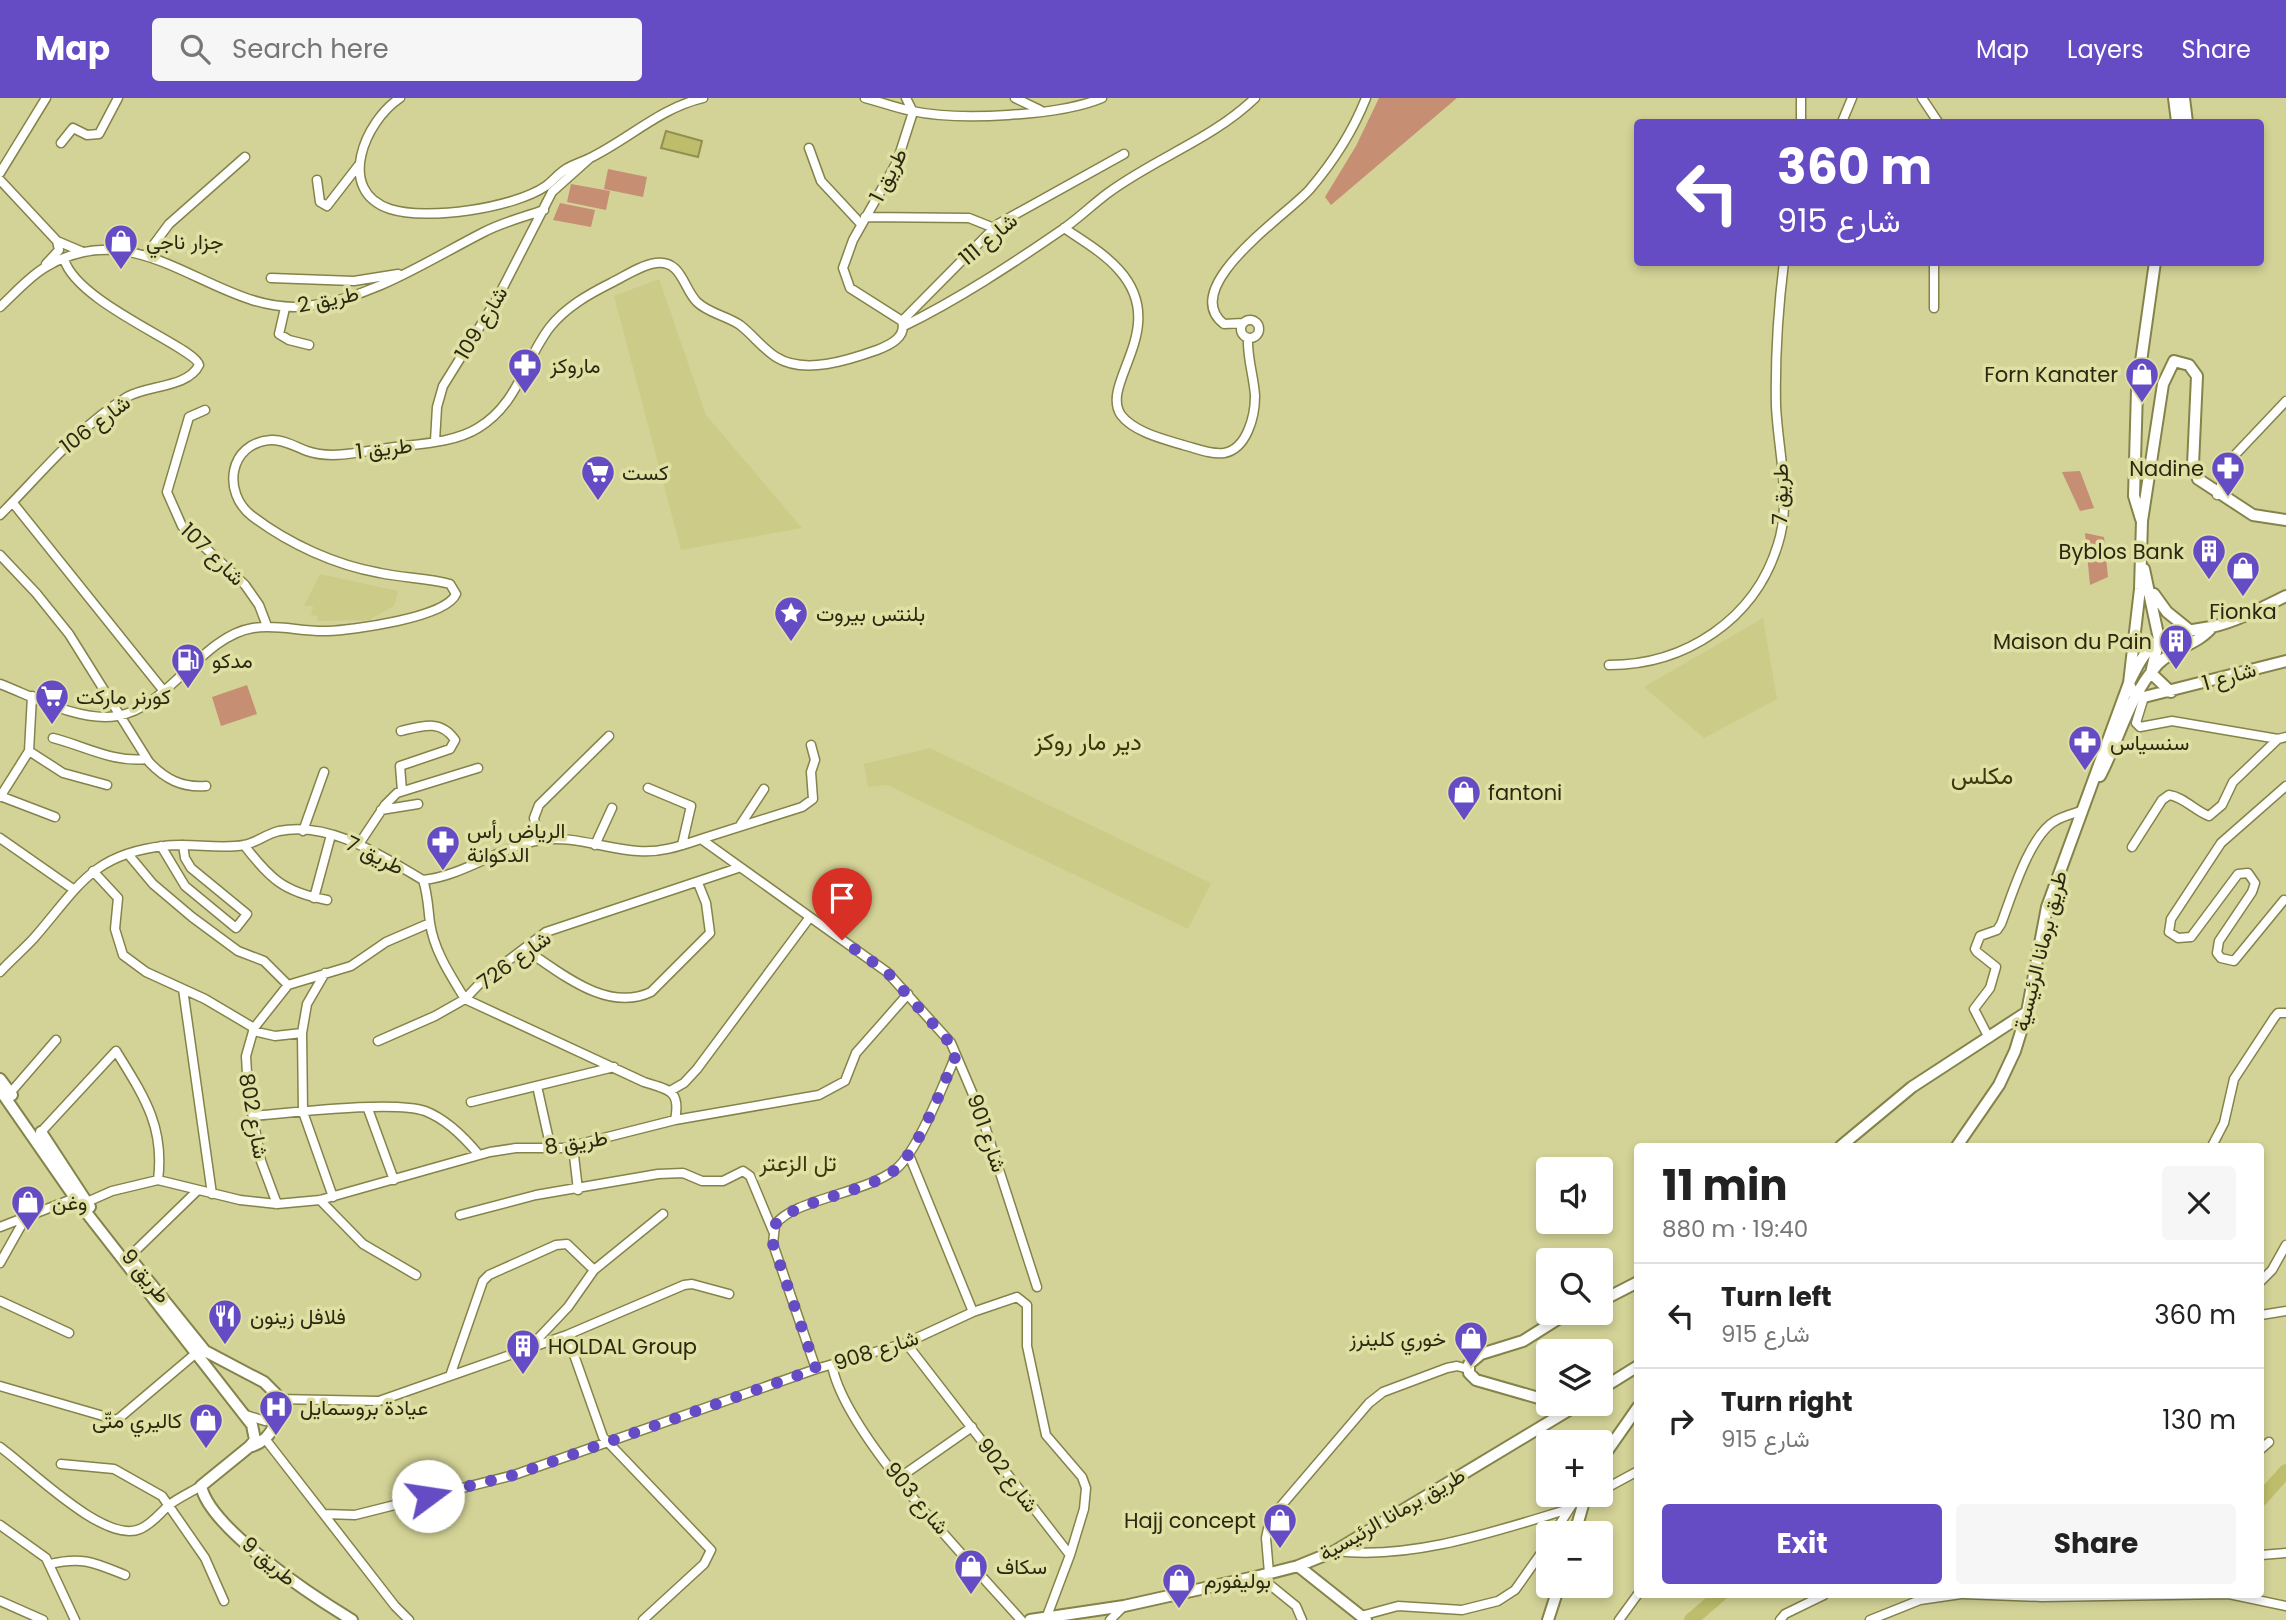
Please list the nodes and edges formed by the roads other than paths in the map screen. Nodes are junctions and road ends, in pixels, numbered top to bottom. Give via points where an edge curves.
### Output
1 (46, 98) edge
2 (118, 98) edge
3 (400, 98) edge
4 (703, 98) edge
5 (865, 98) edge
6 (906, 98) edge
7 (1015, 98) edge
8 (1102, 98) edge
9 (1255, 98) edge
10 (1366, 98) edge
11 (1801, 98) edge
12 (1852, 98) edge
13 (1922, 98) edge
14 (2174, 98) edge
15 (2184, 98) edge
16 (682, 100) edge
17 (1040, 110) junction
18 (913, 111) junction
19 (1801, 119) edge
20 (1843, 119) edge
21 (1936, 119) edge
22 (2176, 119) edge
23 (2187, 119) edge
24 (61, 143) dead end
25 (809, 148) dead end
26 (1124, 154) dead end
27 (245, 157) dead end
28 (358, 166) junction
29 (0, 173) edge
30 (0, 180) edge
31 (317, 180) dead end
32 (549, 189) junction
33 (544, 210) junction
34 (863, 220) junction
35 (994, 228) junction
36 (1064, 228) junction
37 (58, 241) junction
38 (88, 253) junction
39 (146, 255) junction
40 (64, 259) junction
41 (1784, 266) edge
42 (1934, 266) edge
43 (2154, 266) edge
44 (41, 270) junction
45 (408, 273) junction
46 (271, 278) dead end
47 (0, 307) edge
48 (285, 308) junction
49 (1934, 308) dead end
50 (903, 323) junction
51 (1243, 323) junction
52 (1248, 338) junction
53 (309, 345) dead end
54 (2286, 401) edge
55 (205, 410) dead end
56 (435, 441) junction
57 (2217, 495) junction
58 (13, 503) junction
59 (0, 515) edge
60 (2286, 520) edge
61 (2142, 521) junction
62 (0, 555) edge
63 (2141, 563) junction
64 (2150, 586) junction
65 (2286, 596) edge
66 (267, 626) junction
67 (2211, 627) junction
68 (2189, 629) junction
69 (2159, 639) junction
70 (2286, 661) edge
71 (1609, 665) dead end
72 (2151, 673) junction
73 (2129, 683) junction
74 (0, 684) edge
75 (163, 690) junction
76 (2172, 692) junction
77 (32, 696) junction
78 (2140, 696) junction
79 (118, 716) junction
80 (401, 731) dead end
81 (609, 737) dead end
82 (53, 738) dead end
83 (2282, 738) edge
84 (811, 745) dead end
85 (29, 751) junction
86 (147, 759) junction
87 (478, 768) dead end
88 (324, 772) dead end
89 (107, 785) dead end
90 (205, 786) dead end
91 (2286, 786) edge
92 (648, 788) dead end
93 (764, 789) dead end
94 (402, 791) junction
95 (2089, 792) junction
96 (0, 796) edge
97 (418, 804) dead end
98 (612, 808) dead end
99 (381, 810) junction
100 (2081, 811) junction
101 (55, 817) dead end
102 (741, 824) junction
103 (303, 831) junction
104 (331, 835) junction
105 (0, 838) edge
106 (701, 839) junction
107 (538, 840) junction
108 (359, 844) junction
109 (183, 845) junction
110 (244, 845) junction
111 (595, 845) junction
112 (682, 845) junction
113 (161, 846) junction
114 (2132, 847) dead end
115 (128, 854) junction
116 (738, 868) junction
117 (93, 871) junction
118 (422, 880) junction
119 (698, 883) junction
120 (73, 889) junction
121 (314, 898) junction
122 (327, 900) dead end
123 (2284, 900) edge
124 (810, 917) junction
125 (430, 923) junction
126 (526, 950) junction
127 (0, 972) edge
128 (325, 972) junction
129 (288, 985) junction
130 (183, 989) junction
131 (908, 994) junction
132 (465, 999) junction
133 (2027, 1012) junction
134 (2286, 1013) edge
135 (253, 1029) junction
136 (302, 1033) junction
137 (1989, 1038) junction
138 (56, 1040) dead end
139 (378, 1041) dead end
140 (956, 1055) junction
141 (614, 1067) junction
142 (0, 1079) edge
143 (537, 1086) junction
144 (5, 1091) edge
145 (670, 1091) junction
146 (471, 1102) dead end
147 (369, 1109) junction
148 (303, 1112) junction
149 (253, 1116) junction
150 (674, 1120) junction
151 (41, 1132) junction
152 (1845, 1143) edge
153 (1959, 1143) edge
154 (2214, 1143) edge
155 (573, 1147) junction
156 (551, 1149) junction
157 (479, 1155) junction
158 (909, 1155) junction
159 (158, 1180) junction
160 (394, 1180) junction
161 (198, 1190) junction
162 (578, 1190) junction
163 (212, 1194) junction
164 (333, 1197) junction
165 (75, 1198) junction
166 (320, 1200) junction
167 (87, 1202) junction
168 (277, 1204) junction
169 (663, 1214) dead end
170 (27, 1215) junction
171 (460, 1215) dead end
172 (0, 1227) edge
173 (773, 1231) junction
174 (2286, 1245) edge
175 (130, 1257) junction
176 (0, 1264) edge
177 (594, 1270) junction
178 (416, 1275) dead end
179 (2264, 1278) edge
180 (1634, 1284) edge
181 (1037, 1287) dead end
182 (729, 1294) dead end
183 (1613, 1295) edge
184 (0, 1301) edge
185 (2286, 1311) edge
186 (973, 1312) junction
187 (2264, 1315) edge
188 (1548, 1325) edge
189 (69, 1333) dead end
190 (567, 1335) junction
191 (906, 1343) junction
192 (529, 1348) junction
193 (195, 1354) junction
194 (832, 1365) junction
195 (1634, 1368) edge
196 (816, 1369) junction
197 (1468, 1369) junction
198 (450, 1376) junction
199 (1613, 1382) edge
200 (0, 1386) edge
201 (1536, 1397) edge
202 (277, 1399) junction
203 (241, 1412) junction
204 (1634, 1413) edge
205 (1547, 1416) edge
206 (972, 1427) junction
207 (266, 1440) junction
208 (2269, 1442) dead end
209 (608, 1443) junction
210 (1613, 1443) edge
211 (2264, 1446) edge
212 (0, 1447) edge
213 (250, 1447) junction
214 (61, 1464) dead end
215 (1634, 1473) edge
216 (899, 1478) junction
217 (1613, 1485) edge
218 (201, 1486) junction
219 (168, 1506) junction
220 (1572, 1507) edge
221 (1569, 1509) junction
222 (325, 1514) junction
223 (1562, 1521) edge
224 (0, 1525) edge
225 (1335, 1551) junction
226 (2286, 1553) edge
227 (1070, 1555) junction
228 (2264, 1555) edge
229 (1536, 1561) edge
230 (50, 1564) junction
231 (1298, 1566) junction
232 (1264, 1574) junction
233 (125, 1575) dead end
234 (1555, 1598) edge
235 (1635, 1598) edge
236 (1818, 1598) edge
237 (1934, 1598) edge
238 (2248, 1598) edge
239 (0, 1601) edge
240 (224, 1601) dead end
241 (2286, 1606) edge
242 (1110, 1614) edge
243 (1046, 1616) junction
244 (1364, 1618) edge
245 (43, 1620) edge
246 (75, 1620) edge
247 (352, 1620) edge
248 (410, 1620) edge
249 (643, 1620) edge
250 (1021, 1620) edge
251 (1030, 1620) edge
252 (1072, 1620) edge
253 (1302, 1620) edge
254 (1548, 1620) edge
255 (1619, 1620) edge
256 (1780, 1620) edge
257 (1870, 1620) edge

1 - 29 street
2 - 24 street via 99,134 87,135 72,128
3 - 28 street via 372,128
4 - 16 street
5 - 18 street
6 - 18 street
7 - 17 street
8 - 17 street
9 - 36 street via 1230,122 1108,192
10 - 51 street via 1344,142 1307,192 1235,256 1224,273 1213,301 1215,312 1224,324
11 - 19 street
12 - 20 street
13 - 21 street
14 - 22 street
15 - 23 street
16 - 32 street via 566,169
17 - 18 street via 979,115
18 - 34 street, طريق 1 via 897,162
25 - 34 street via 821,181
26 - 35 street, شارع 111
27 - 39 street via 169,224
28 - 31 street via 327,206 320,202
28 - 32 street via 364,186 378,202 416,214 466,211
30 - 37 street
32 - 33 street, شارع 109
33 - 45 street, طريق 2 via 492,228
33 - 56 street, شارع 109 via 497,299 443,386
34 - 35 street via 969,218
34 - 50 street, طريق 1 via 845,259 844,278 850,288
35 - 50 street, شارع 111
36 - 50 street via 937,310
36 - 52 street via 1121,272 1133,295 1139,332 1116,405 1134,426 1205,451 1224,453 1236,448 1249,431 1255,397
37 - 38 street
37 - 44 street via 58,253
38 - 39 street, طريق 2
38 - 40 street, طريق 2
39 - 48 street, طريق 2 via 228,291
40 - 44 street, طريق 2
40 - 58 street, شارع 106 via 69,272 91,295 145,331 195,356 200,365 192,375 130,395 103,413 53,457
41 - 71 street, طريق 7 via 1776,337 1783,497 1778,544 1748,602 1707,638 1655,661
42 - 49 street
43 - 61 street via 2137,390 2134,496
44 - 47 street
45 - 46 street via 354,281
45 - 48 street, طريق 2 via 345,299
48 - 53 street via 279,334
50 - 56 street, طريق 1 via 895,341 856,357 788,363 736,323 697,302 672,267 666,263 646,266 590,294 556,321 513,394 490,420 472,432
51 - 52 street via 1242,333
51 - 52 street via 1250,320 1259,328 1256,336
54 - 57 street via 2233,457
55 - 66 street, شارع 107 via 189,417 167,492 177,518 245,585
56 - 66 street, طريق 1 via 324,454 272,440 243,454 232,475 234,494 245,510 268,527 335,561 446,583 456,589 449,603 408,618 327,631
57 - 60 street, طريق برمانا الرئيسية via 2262,519
57 - 61 street, طريق برمانا الرئيسية via 2198,479 2193,465 2197,376 2189,365 2174,361 2163,384
58 - 59 street, شارع 106
58 - 75 street
61 - 63 street, طريق برمانا الرئيسية
62 - 79 street via 69,634
63 - 64 street
63 - 73 street, طريق برمانا الرئيسية
64 - 68 street via 2167,612
64 - 69 street
65 - 67 street
66 - 75 street, طريق 1 via 229,637
67 - 68 street
67 - 72 street via 2206,635 2169,654
68 - 69 street
69 - 72 street
69 - 73 street
70 - 76 street, شارع 1
72 - 76 street
72 - 78 street
73 - 78 street
73 - 95 street, طريق برمانا الرئيسية
74 - 77 street, طريق 1
75 - 79 street, طريق 1 via 141,707
76 - 78 street, شارع 1
77 - 79 street, طريق 1 via 90,716
77 - 85 street
78 - 83 street via 2136,723 2140,727 2172,721
78 - 95 street
79 - 86 street
80 - 94 street via 442,726 455,744 400,766
81 - 107 street via 539,805 534,818
82 - 86 street via 97,754
83 - 114 street via 2233,782 2216,813 2202,814 2169,795
84 - 102 street, 7 طريق via 813,799 802,807
85 - 89 street via 64,773
85 - 96 street
86 - 90 street via 174,782
87 - 94 street
88 - 103 street
91 - 123 street via 2221,843 2171,919 2169,932 2182,939 2190,937 2238,874 2248,873 2255,883 2252,892 2217,949 2221,958 2234,961
92 - 112 street via 691,806
93 - 102 street
94 - 99 street
95 - 100 street, طريق برمانا الرئيسية
96 - 101 street
97 - 99 street
98 - 111 street
99 - 108 street
100 - 133 street, طريق برمانا الرئيسية via 2047,907
100 - 137 street via 2052,822 2020,876 2001,925 1980,936 1975,949 1996,967 1990,988 1974,1009
102 - 106 street, 7 طريق
103 - 104 street, 7 طريق
103 - 110 street, 7 طريق via 279,831
104 - 108 street, 7 طريق
104 - 121 street
105 - 120 street
106 - 112 street, 7 طريق
106 - 116 street
107 - 111 street, 7 طريق
107 - 118 street, 7 طريق
108 - 118 street, 7 طريق
109 - 110 street, 7 طريق
109 - 113 street, 7 طريق
109 - 113 street via 191,868 247,914 236,928 180,882
110 - 121 street via 284,887
111 - 112 street, 7 طريق via 639,852
113 - 115 street, 7 طريق
115 - 117 street, 7 طريق
115 - 129 street via 153,884 192,917 238,951 264,961
116 - 119 street, شارع 726
116 - 124 street
117 - 120 street, 7 طريق
117 - 130 street via 118,898 115,929 123,955
118 - 125 street
119 - 126 street, شارع 726 via 545,932
119 - 126 street via 710,933 642,997 621,1000 605,996
120 - 127 street, 7 طريق
121 - 122 street
124 - 131 street via 887,972
124 - 145 street via 691,1076
125 - 128 street via 386,942 351,965
125 - 132 street via 440,954
126 - 132 street, شارع 726 via 491,973
128 - 129 street
128 - 136 street via 307,1004
129 - 135 street, شارع 802
130 - 135 street
130 - 163 street
131 - 140 street, شارع 901
131 - 150 street, طريق 8 via 856,1053 849,1076 836,1087 805,1097
132 - 139 street, شارع 726
132 - 141 street
133 - 137 street
133 - 153 street, طريق برمانا الرئيسية via 2000,1083
134 - 154 street via 2274,1018 2234,1079 2224,1123
135 - 136 street via 275,1036
135 - 149 street, شارع 802 via 245,1064
136 - 148 street
137 - 152 street via 1912,1087
138 - 144 street
140 - 158 street
140 - 181 street, شارع 901 via 980,1111
141 - 143 street
141 - 145 street
142 - 144 street, 9 طريق
143 - 146 street
143 - 156 street
144 - 151 street, 9 طريق
144 - 165 street, 9 طريق
145 - 150 street via 677,1101
147 - 148 street
147 - 157 street via 426,1111
147 - 160 street
148 - 149 street
148 - 164 street
149 - 168 street, شارع 802 via 261,1161
150 - 155 street, طريق 8
151 - 159 street via 116,1051 152,1111 159,1151
151 - 167 street, 9 طريق
155 - 156 street, طريق 8
155 - 162 street
156 - 157 street, طريق 8 via 516,1148
157 - 160 street, طريق 8
158 - 173 street via 874,1183 783,1215
158 - 186 street
159 - 161 street, طريق 8
159 - 167 street, طريق 8
160 - 164 street, طريق 8
161 - 163 street, طريق 8
161 - 175 street
162 - 171 street via 536,1195
162 - 173 street via 658,1174 683,1173 702,1181 723,1181 743,1171 750,1176
163 - 168 street, طريق 8
164 - 166 street, طريق 8
165 - 170 street
165 - 193 street, 9 طريق
166 - 168 street, طريق 8
166 - 178 street via 363,1244
167 - 175 street, 9 طريق
169 - 177 street
170 - 172 street
170 - 176 street
173 - 196 street via 773,1244
174 - 179 street
175 - 202 street, 9 طريق via 201,1347 264,1382
177 - 192 street via 568,1307
177 - 198 street via 568,1244 489,1275 477,1291
180 - 183 street
182 - 190 street via 684,1285
184 - 189 street
185 - 187 street
186 - 191 street, شارع 908
186 - 227 street, شارع 908 via 1010,1298 1023,1299 1028,1315 1027,1346 1046,1435 1086,1488
188 - 197 street via 1523,1341 1475,1357
190 - 192 street
190 - 209 street
191 - 194 street, شارع 908
191 - 206 street, شارع 902
192 - 198 street
193 - 200 street via 117,1420
193 - 203 street, 9 طريق
194 - 196 street, شارع 908
194 - 216 street, شارع 903 via 864,1433
195 - 199 street
196 - 209 street, شارع 908
197 - 201 street via 1476,1380
197 - 232 street via 1447,1368 1383,1392 1368,1403 1270,1518
198 - 202 street via 379,1401
202 - 203 street via 265,1421
202 - 207 street via 275,1422
203 - 213 street, 9 طريق via 255,1431
204 - 210 street
205 - 225 street, طريق برمانا الرئيسية
206 - 216 street
206 - 227 street, شارع 902
207 - 213 street
207 - 222 street
208 - 211 street
209 - 222 street, شارع 908 via 514,1475 348,1516
209 - 249 street via 711,1550 704,1564
212 - 219 street via 55,1495 120,1529 141,1529
213 - 218 street
214 - 219 street via 114,1469 162,1496
215 - 217 street
216 - 250 street, شارع 903
218 - 219 street
218 - 247 street, طريق 9 via 213,1510 246,1543
219 - 240 street via 205,1558
220 - 221 street
221 - 223 street
221 - 225 street via 1441,1543 1370,1554
222 - 248 street
224 - 230 street
225 - 231 street, طريق برمانا الرئيسية
226 - 228 street
227 - 243 street
229 - 244 street via 1516,1590 1499,1601 1462,1610 1398,1606
230 - 233 street via 86,1560
230 - 246 street
231 - 232 street, طريق برمانا الرئيسية
231 - 244 street
232 - 242 street, طريق برمانا الرئيسية via 1124,1606
232 - 253 street via 1296,1606
234 - 254 street
235 - 255 street
236 - 256 street
237 - 257 street
238 - 241 street
239 - 245 street
242 - 243 street
242 - 252 street
243 - 251 street

